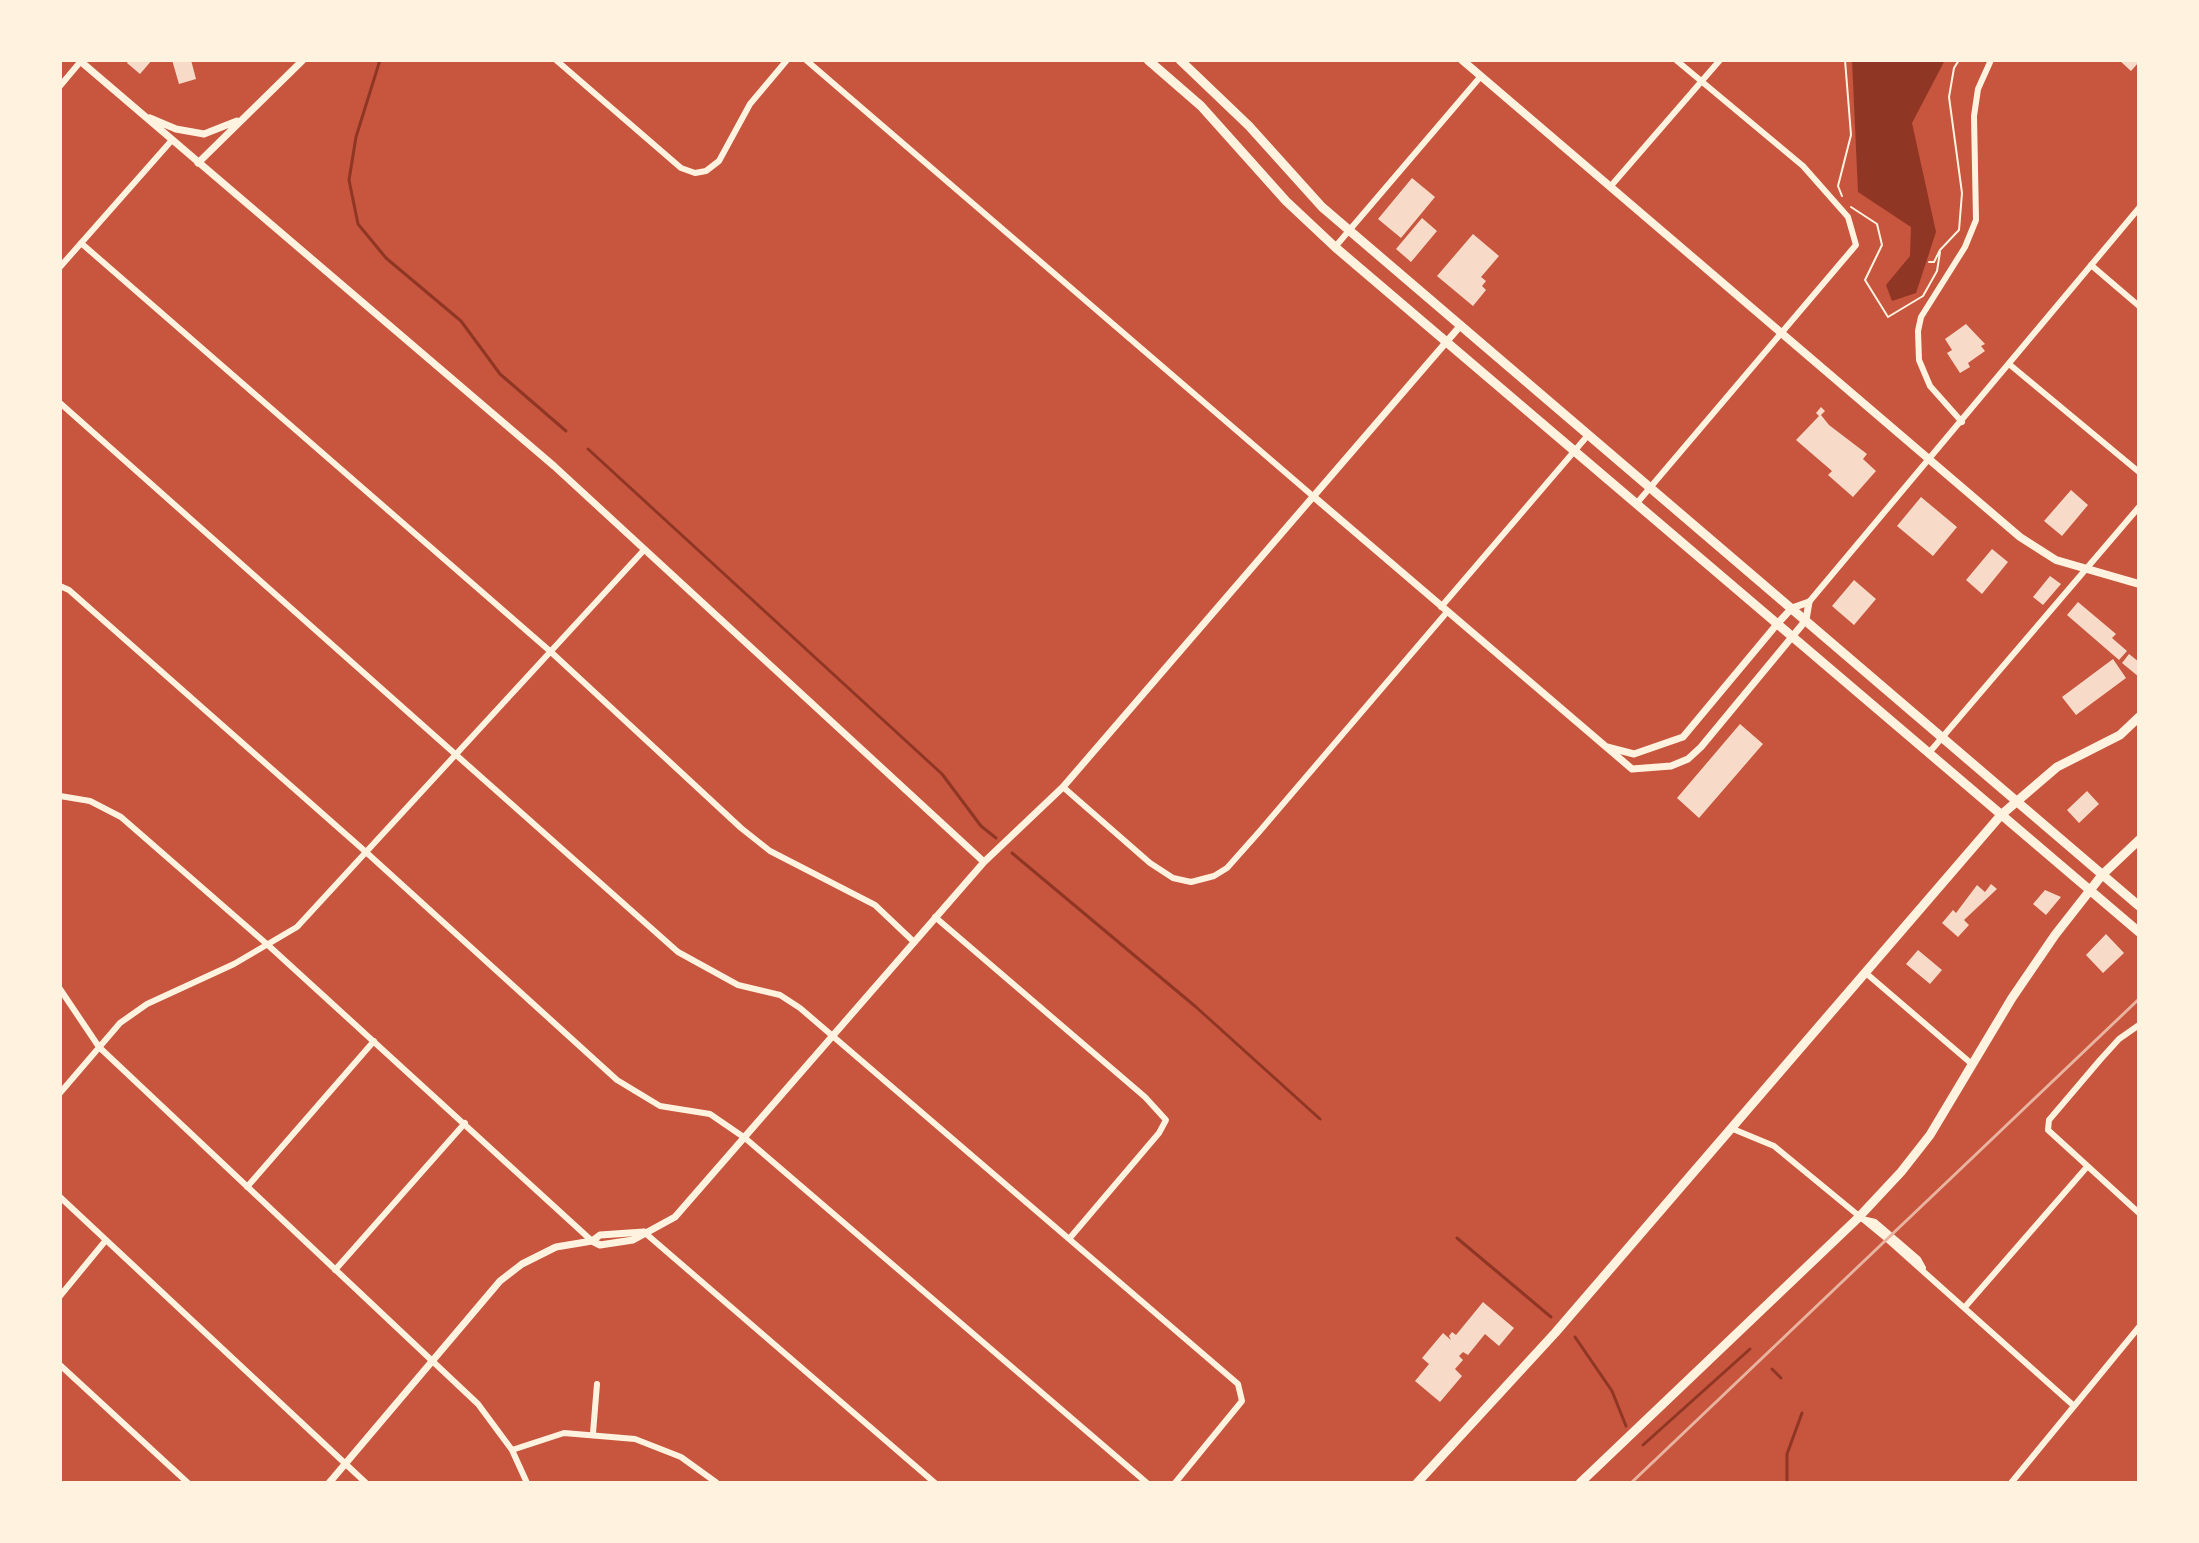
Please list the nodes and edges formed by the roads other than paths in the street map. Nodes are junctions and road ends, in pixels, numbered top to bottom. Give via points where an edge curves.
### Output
1 (303, 60) edge
2 (556, 60) edge
3 (787, 60) edge
4 (806, 60) edge
5 (1148, 60) edge
6 (1180, 60) edge
7 (1462, 60) edge
8 (1676, 60) edge
9 (1720, 60) edge
10 (1991, 60) edge
11 (80, 61) edge
12 (1481, 76) junction
13 (1701, 82) junction
14 (60, 86) edge
15 (141, 114) junction
16 (246, 116) junction
17 (172, 140) junction
18 (198, 163) junction
19 (1610, 187) junction
20 (2139, 208) edge
21 (1349, 230) junction
22 (81, 243) junction
23 (1335, 247) junction
24 (2091, 265) junction
25 (60, 267) edge
26 (2139, 306) edge
27 (1461, 325) junction
28 (1785, 333) junction
29 (1447, 341) junction
30 (2009, 364) junction
31 (1533, 387) junction
32 (60, 403) edge
33 (1519, 403) junction
34 (1962, 422) junction
35 (1589, 434) junction
36 (1575, 450) junction
37 (1931, 457) junction
38 (2139, 472) edge
39 (1651, 487) junction
40 (1314, 497) junction
41 (1637, 503) junction
42 (2139, 507) edge
43 (644, 550) junction
44 (1729, 554) junction
45 (1715, 570) junction
46 (2085, 571) junction
47 (2139, 584) edge
48 (60, 586) edge
49 (1809, 602) junction
50 (1792, 608) junction
51 (1444, 609) junction
52 (1806, 620) junction
53 (1778, 623) junction
54 (1792, 635) junction
55 (551, 652) junction
56 (2139, 717) edge
57 (1942, 737) junction
58 (1604, 746) junction
59 (457, 753) junction
60 (1928, 754) junction
61 (1063, 787) junction
62 (60, 796) edge
63 (2016, 801) junction
64 (2001, 815) junction
65 (2139, 840) edge
66 (367, 853) junction
67 (984, 862) junction
68 (2102, 875) junction
69 (2090, 888) junction
70 (2139, 906) edge
71 (935, 917) junction
72 (2139, 932) edge
73 (914, 942) junction
74 (269, 946) junction
75 (1867, 974) junction
76 (60, 989) edge
77 (2139, 1025) edge
78 (833, 1036) junction
79 (374, 1041) junction
80 (99, 1047) junction
81 (1973, 1065) junction
82 (60, 1093) edge
83 (465, 1123) junction
84 (1733, 1129) junction
85 (745, 1138) junction
86 (2086, 1168) junction
87 (247, 1187) junction
88 (60, 1197) edge
89 (2139, 1213) edge
90 (1858, 1218) junction
91 (644, 1232) junction
92 (1069, 1239) junction
93 (106, 1240) junction
94 (592, 1241) junction
95 (335, 1270) junction
96 (1926, 1273) junction
97 (60, 1296) edge
98 (1965, 1307) junction
99 (2139, 1327) edge
100 (433, 1360) junction
101 (60, 1365) edge
102 (597, 1384) dead end
103 (2074, 1406) junction
104 (593, 1433) junction
105 (512, 1450) junction
106 (346, 1464) junction
107 (188, 1483) edge
108 (329, 1483) edge
109 (366, 1483) edge
110 (527, 1483) edge
111 (717, 1483) edge
112 (935, 1483) edge
113 (1147, 1483) edge
114 (1175, 1483) edge
115 (1417, 1483) edge
116 (1580, 1483) edge
117 (2011, 1483) edge

1 - 16 street
2 - 3 street via 681,168 695,173 719,161 750,104
4 - 40 street
5 - 23 main road via 1201,106
6 - 21 main road
7 - 12 main road
8 - 13 street
9 - 13 street
10 - 34 street via 1978,89 1974,116 1972,236 1929,303 1918,331 1919,360 1930,386
11 - 14 street
11 - 15 street
12 - 19 main road
12 - 21 street
13 - 19 street
13 - 28 street via 1803,166 1853,228 1856,245
15 - 16 street via 204,134
15 - 17 street
16 - 18 street
17 - 18 street
17 - 22 street
18 - 43 street via 554,466
19 - 28 main road
20 - 24 street
21 - 23 street
21 - 27 main road
22 - 25 street
22 - 55 street
23 - 29 main road
24 - 26 street
24 - 30 street
27 - 29 street
27 - 31 main road
28 - 37 main road
28 - 39 street
29 - 33 main road
29 - 40 street
30 - 34 street
30 - 38 street
31 - 33 main road
31 - 35 main road
32 - 59 street
33 - 36 main road
34 - 37 street
35 - 36 street
35 - 39 main road
36 - 41 main road
36 - 51 street
37 - 46 main road via 2020,537
37 - 49 street
39 - 41 street
39 - 44 main road
40 - 51 street
40 - 61 street
41 - 45 main road
42 - 46 street
43 - 55 street
43 - 67 street
44 - 45 main road
44 - 50 main road
45 - 53 main road
46 - 47 main road
46 - 57 street
48 - 66 street
49 - 50 street
49 - 52 street
50 - 52 main road
50 - 53 street
51 - 58 street
51 - 61 street via 1235,859 1214,876 1191,882 1173,878
52 - 54 street
52 - 57 main road
53 - 54 main road
53 - 58 street via 1683,737 1634,754
54 - 58 street via 1688,759 1632,769
54 - 60 main road
55 - 59 street
55 - 73 street via 761,844 852,890
56 - 63 main road via 2120,735 2057,767
57 - 60 street
57 - 63 main road
59 - 66 street
59 - 78 street via 678,952 738,985 780,995
60 - 64 main road
61 - 67 street
62 - 74 street via 90,801 121,817
63 - 64 main road
63 - 68 main road
64 - 69 main road
64 - 75 main road
65 - 68 main road
66 - 74 street via 297,927
66 - 85 street via 636,1094 660,1106 710,1114
67 - 71 street
68 - 69 main road
68 - 70 main road
69 - 72 main road
69 - 81 main road via 2012,998
71 - 73 street
71 - 92 street via 1166,1120
73 - 78 street
74 - 79 street
74 - 80 street via 154,999 120,1023
75 - 81 street
75 - 84 main road
76 - 80 street
77 - 86 street via 2119,1039 2049,1120 2050,1135
78 - 85 street
78 - 92 street
79 - 83 street
79 - 87 street
80 - 82 street
80 - 87 street
81 - 90 main road via 1930,1135
83 - 94 street
83 - 95 street
84 - 90 street via 1774,1146
84 - 115 main road
85 - 91 street via 675,1217
85 - 113 street
86 - 89 street
86 - 98 street
87 - 95 street
88 - 93 street
90 - 96 street
90 - 96 street via 1875,1222 1918,1259
90 - 116 main road
91 - 94 street via 633,1240 600,1245
91 - 112 street
92 - 114 street via 1238,1384 1242,1401
93 - 97 street
93 - 106 street
94 - 100 street via 556,1247 522,1264 500,1281
95 - 100 street
96 - 98 street
98 - 103 street
99 - 103 street
100 - 105 street via 478,1404
100 - 106 street
101 - 107 street
102 - 104 street
103 - 117 street
104 - 105 street via 564,1433
104 - 111 street via 635,1439 681,1457
105 - 110 street
106 - 108 street
106 - 109 street

